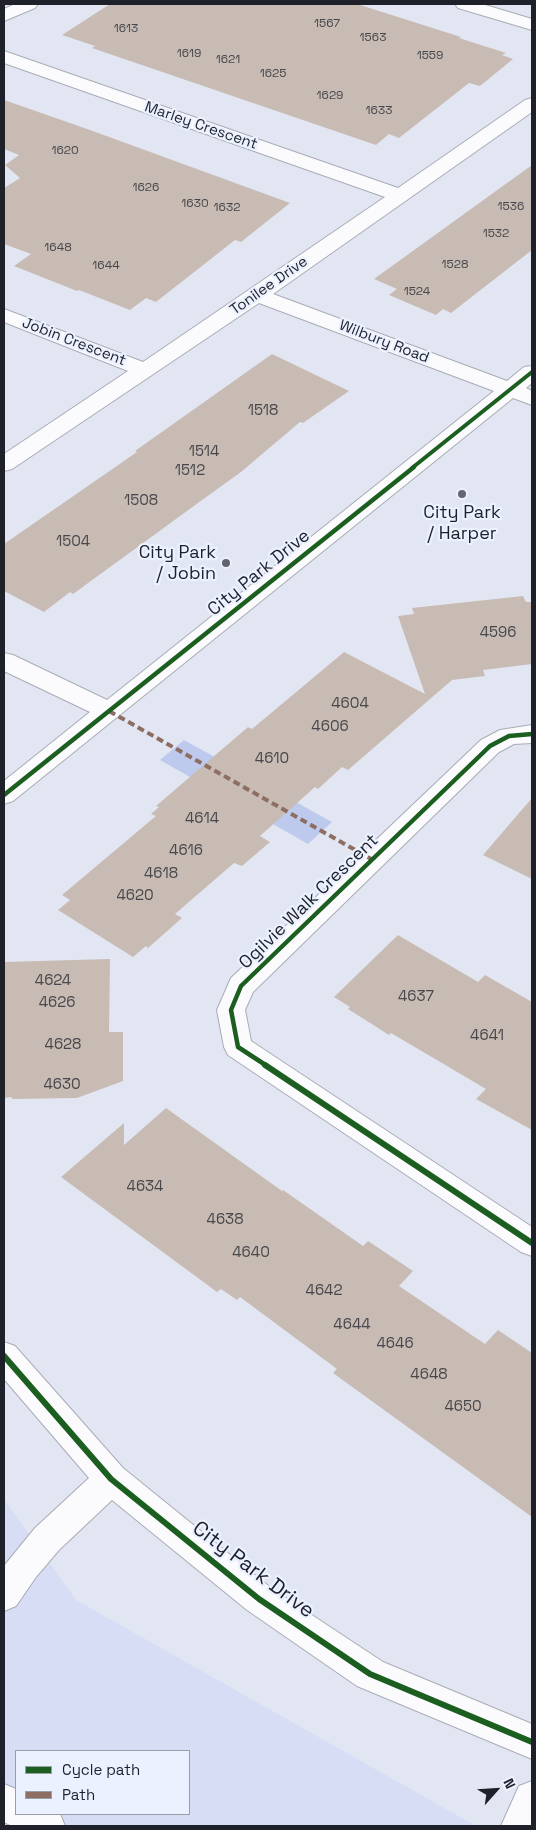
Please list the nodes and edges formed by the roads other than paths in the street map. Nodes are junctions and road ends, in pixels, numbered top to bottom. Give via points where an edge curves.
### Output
1 (29, 4) edge
2 (464, 4) edge
3 (4, 16) edge
4 (532, 25) edge
5 (4, 57) edge
6 (532, 104) edge
7 (399, 195) junction
8 (258, 295) junction
9 (4, 315) edge
10 (145, 370) junction
11 (532, 372) edge
12 (510, 390) junction
13 (532, 398) edge
14 (4, 464) edge
15 (4, 661) edge
16 (109, 711) junction
17 (532, 734) edge
18 (4, 795) edge
19 (532, 1243) edge
20 (4, 1356) edge
21 (111, 1479) junction
22 (4, 1595) edge
23 (532, 1742) edge
24 (532, 1799) edge
25 (4, 1802) edge
26 (15, 1808) edge
27 (27, 1815) edge
28 (47, 1826) edge
29 (520, 1826) edge

1 - 3 street
2 - 4 street
5 - 7 street, Marley Crescent
6 - 7 street, Tonilee Drive
7 - 8 street, Tonilee Drive
8 - 10 street, Tonilee Drive
8 - 12 street, Wilbury Road
9 - 10 street, Jobin Crescent
10 - 14 street, Tonilee Drive
11 - 12 street, City Park Drive
12 - 13 street, Wilbury Road
12 - 16 street, City Park Drive
15 - 16 street
16 - 18 street, City Park Drive
17 - 19 street, Ogilvie Walk Crescent via 509,736 490,746 241,986 231,1010 238,1047
20 - 21 street, City Park Drive
21 - 22 street via 47,1539
21 - 23 street, City Park Drive via 259,1599 370,1674
24 - 29 street
25 - 26 street
27 - 28 street

